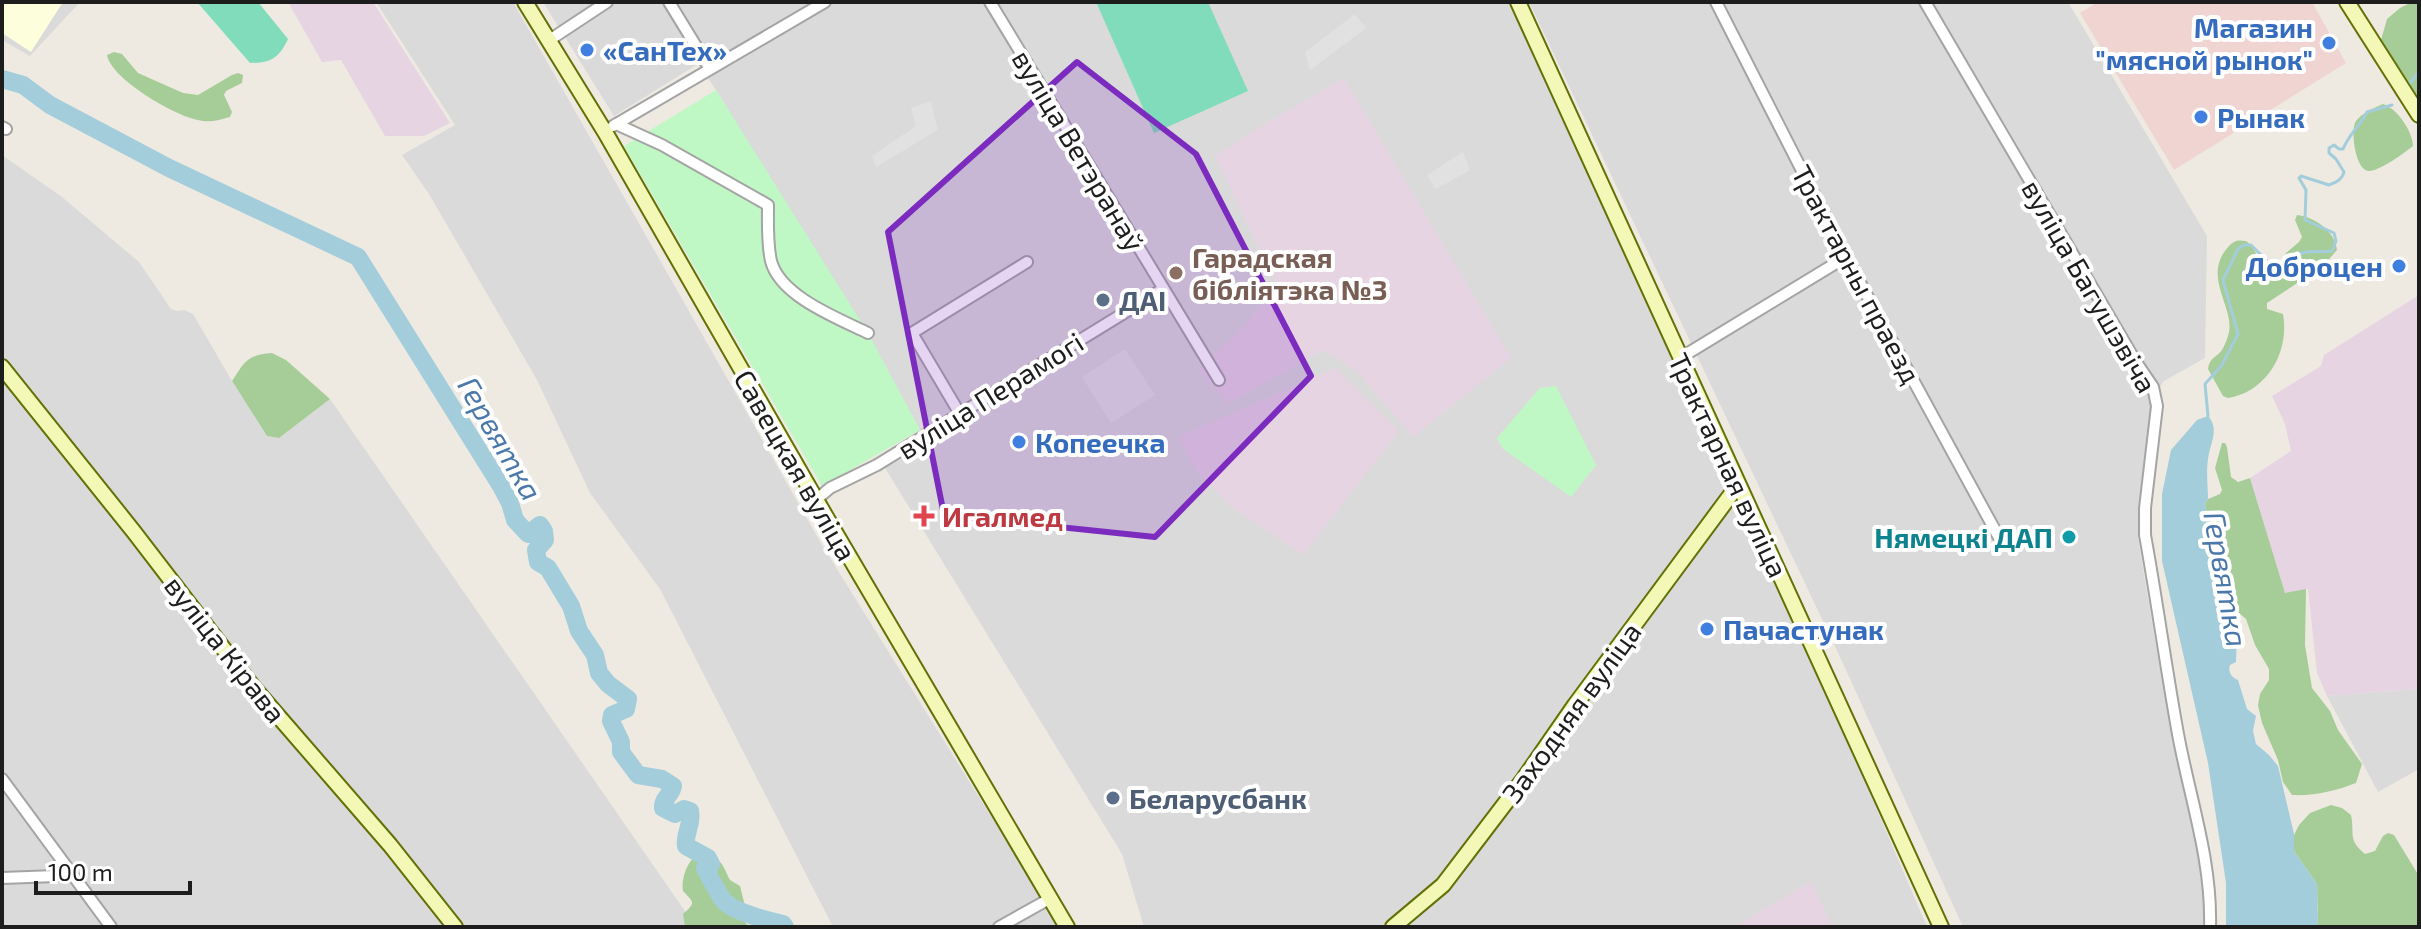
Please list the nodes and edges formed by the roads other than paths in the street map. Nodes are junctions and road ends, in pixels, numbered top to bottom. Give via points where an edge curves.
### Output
1 (525, 2) edge
2 (607, 2) edge
3 (669, 2) edge
4 (825, 2) edge
5 (990, 2) edge
6 (1518, 2) edge
7 (1716, 2) edge
8 (1925, 2) edge
9 (2347, 2) edge
10 (548, 41) junction
11 (710, 69) junction
12 (2419, 115) edge
13 (610, 128) junction
14 (1846, 257) junction
15 (1027, 262) dead end
16 (1163, 289) junction
17 (868, 333) dead end
18 (1680, 358) junction
19 (2, 367) edge
20 (1219, 380) dead end
21 (960, 414) junction
22 (1738, 485) junction
23 (816, 500) junction
24 (2002, 543) dead end
25 (2, 779) edge
26 (68, 870) junction
27 (2, 878) edge
28 (1051, 898) junction
29 (111, 927) edge
30 (455, 927) edge
31 (999, 927) edge
32 (1067, 927) edge
33 (1393, 927) edge
34 (1941, 927) edge
35 (2210, 927) edge

1 - 10 street, Савецкая вуліца
2 - 10 street
3 - 11 street
4 - 11 street
5 - 16 street, вуліца Ветэранаў
6 - 18 street, Трактарная вуліца
7 - 14 street, Трактарны праезд
8 - 35 street, вуліца Багушэвіча via 2153,387 2157,406 2145,535 2178,736 2202,839
9 - 12 street
10 - 13 street, Савецкая вуліца
11 - 13 street
13 - 17 street via 674,151 768,205 772,263 784,284 822,311
13 - 23 street, Савецкая вуліца
14 - 18 street
14 - 24 street, Трактарны праезд
15 - 21 street via 912,333
16 - 20 street, вуліца Ветэранаў
16 - 21 street, вуліца Перамогі
18 - 22 street, Трактарная вуліца
19 - 30 street, вуліца Кірава via 253,687
21 - 23 street, вуліца Перамогі
22 - 33 street, Заходняя вуліца via 1443,885
22 - 34 street, Трактарная вуліца
23 - 28 street, Савецкая вуліца
25 - 26 street
26 - 27 street via 56,876
26 - 29 street
28 - 31 street
28 - 32 street, Савецкая вуліца

